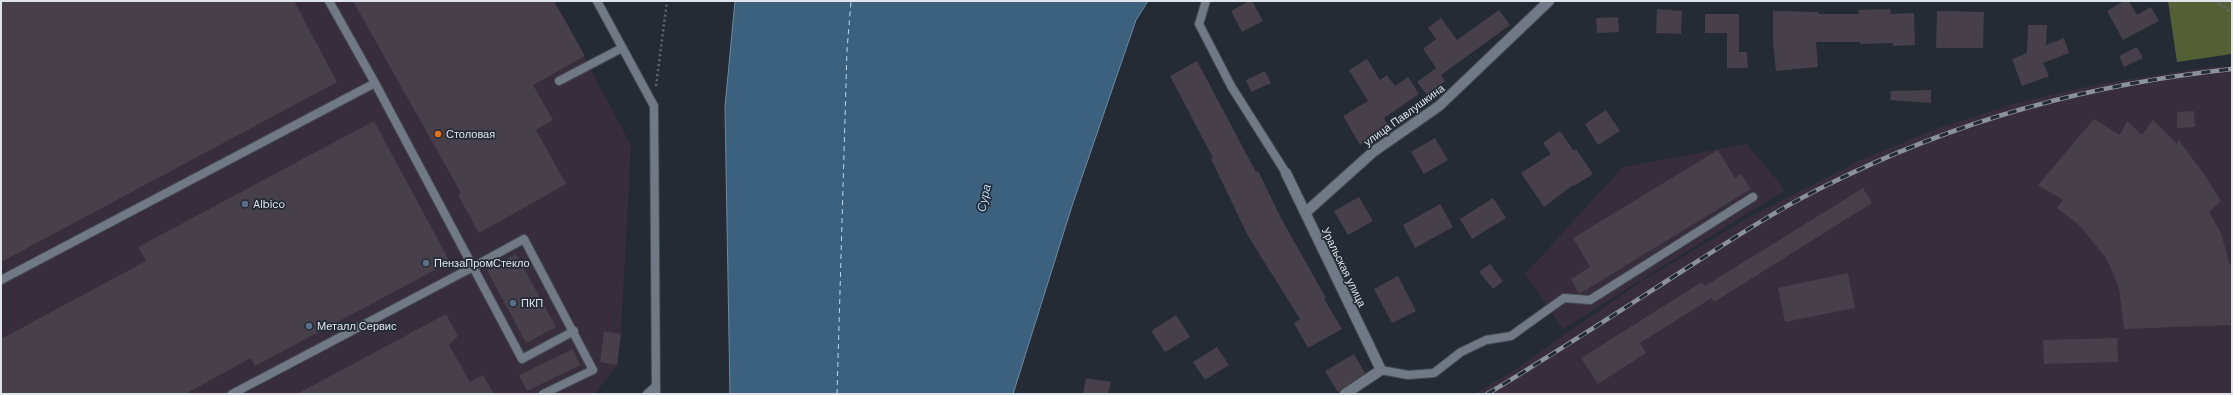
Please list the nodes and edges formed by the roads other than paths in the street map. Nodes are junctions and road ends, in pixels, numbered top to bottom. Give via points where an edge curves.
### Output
1 (329, 1) edge
2 (596, 1) edge
3 (1206, 1) edge
4 (1549, 1) edge
5 (622, 48) junction
6 (559, 81) dead end
7 (375, 83) junction
8 (1286, 173) joint
9 (1753, 197) dead end
10 (1305, 212) junction
11 (473, 267) junction
12 (1, 280) edge
13 (574, 331) junction
14 (1381, 370) junction
15 (656, 390) edge
16 (232, 394) edge
17 (542, 394) edge
18 (647, 394) edge
19 (1345, 394) edge

1 - 7 lane
2 - 5 lane
3 - 8 lane via 1199,24 1231,86
4 - 10 street, улица Павлушкина via 1439,106 1372,152
5 - 6 lane
5 - 15 lane via 654,106
7 - 11 lane
7 - 12 lane
8 - 10 street, Уральская улица
9 - 14 lane via 1590,300 1564,298 1511,336 1486,340 1461,352 1434,373 1408,375
10 - 14 street, Уральская улица
11 - 13 lane via 524,239
11 - 13 lane via 522,359
11 - 16 lane
13 - 17 lane via 593,370
14 - 19 street
15 - 18 lane

